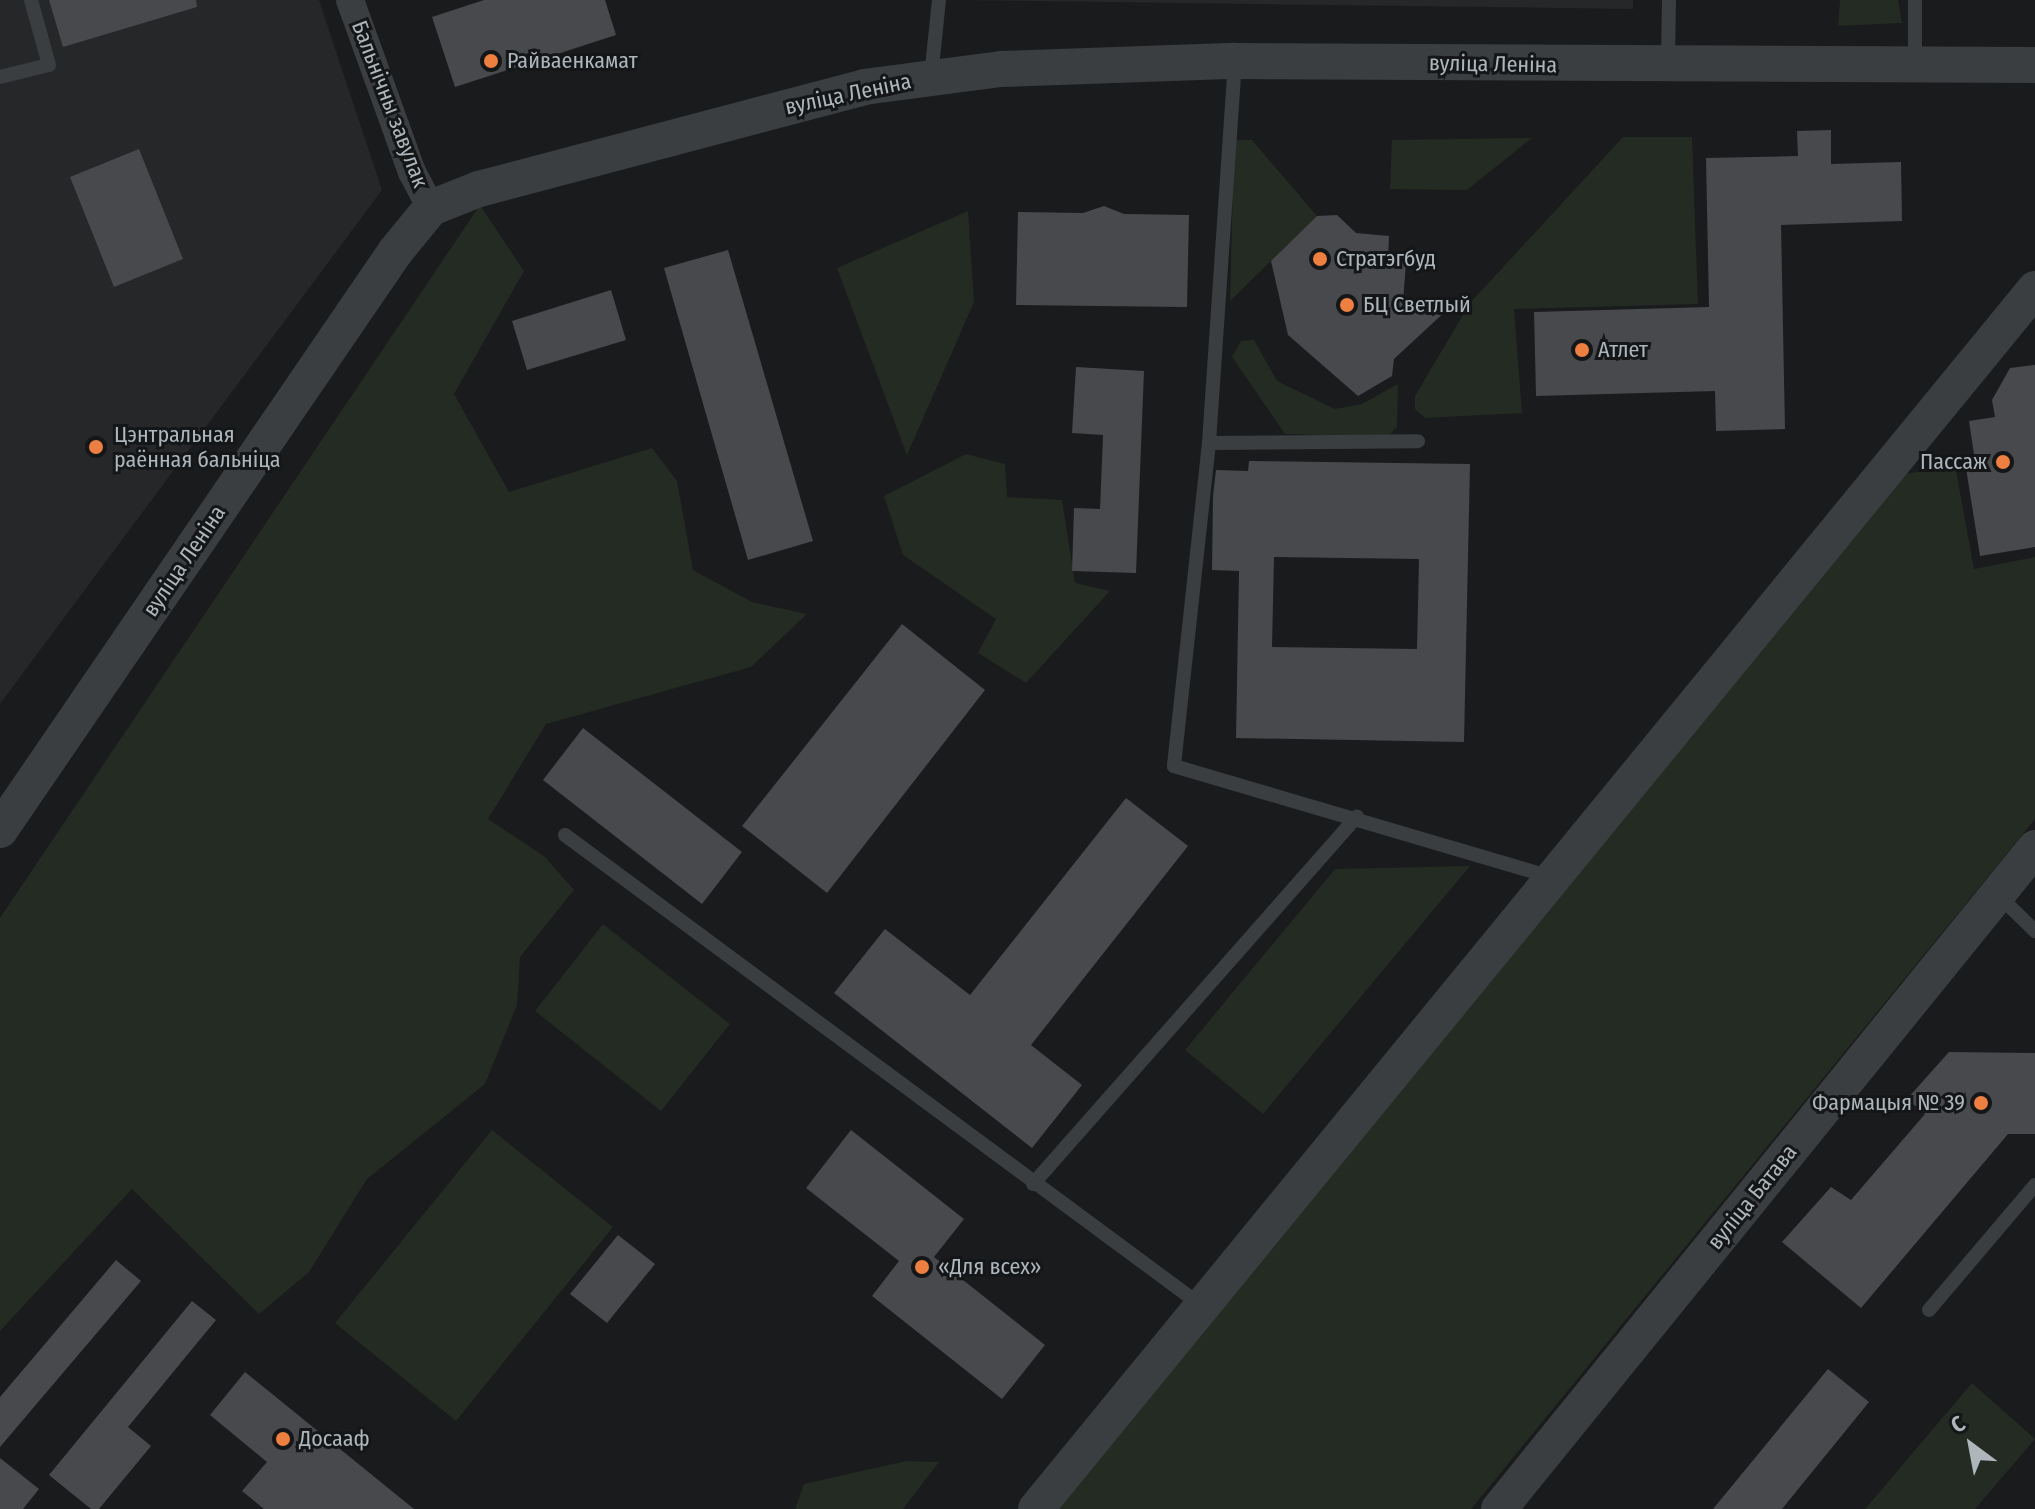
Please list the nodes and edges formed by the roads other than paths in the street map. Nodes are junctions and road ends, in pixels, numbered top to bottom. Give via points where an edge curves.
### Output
1 (31, 0) edge
2 (350, 0) edge
3 (939, 0) edge
4 (1669, 0) edge
5 (1915, 0) edge
6 (1235, 61) junction
7 (1667, 65) junction
8 (1915, 65) junction
9 (2035, 65) edge
10 (0, 77) edge
11 (931, 77) junction
12 (431, 208) junction
13 (2032, 300) edge
14 (1418, 441) dead end
15 (1209, 443) junction
16 (1357, 817) junction
17 (0, 830) edge
18 (565, 835) dead end
19 (2035, 848) edge
20 (1553, 878) junction
21 (1998, 894) junction
22 (2035, 931) edge
23 (1033, 1184) junction
24 (2035, 1185) edge
25 (1202, 1306) junction
26 (1929, 1310) dead end
27 (1036, 1509) edge
28 (1499, 1509) edge

1 - 10 lane via 49,65
2 - 12 street, Бальнічны завулак via 412,172
3 - 11 lane
4 - 7 lane
5 - 8 lane
6 - 7 street, вуліца Леніна
6 - 11 street, вуліца Леніна via 1001,69
6 - 15 lane
7 - 8 street, вуліца Леніна
8 - 9 street, вуліца Леніна
11 - 12 street, вуліца Леніна via 864,87 479,189
12 - 17 street, вуліца Леніна via 395,252
13 - 20 street
14 - 15 lane
15 - 16 lane via 1174,766
16 - 20 lane
16 - 23 lane
18 - 23 lane
19 - 21 street, вуліца Батава
20 - 25 street
21 - 22 lane
21 - 28 street, вуліца Батава
23 - 25 lane
24 - 26 lane
25 - 27 street

